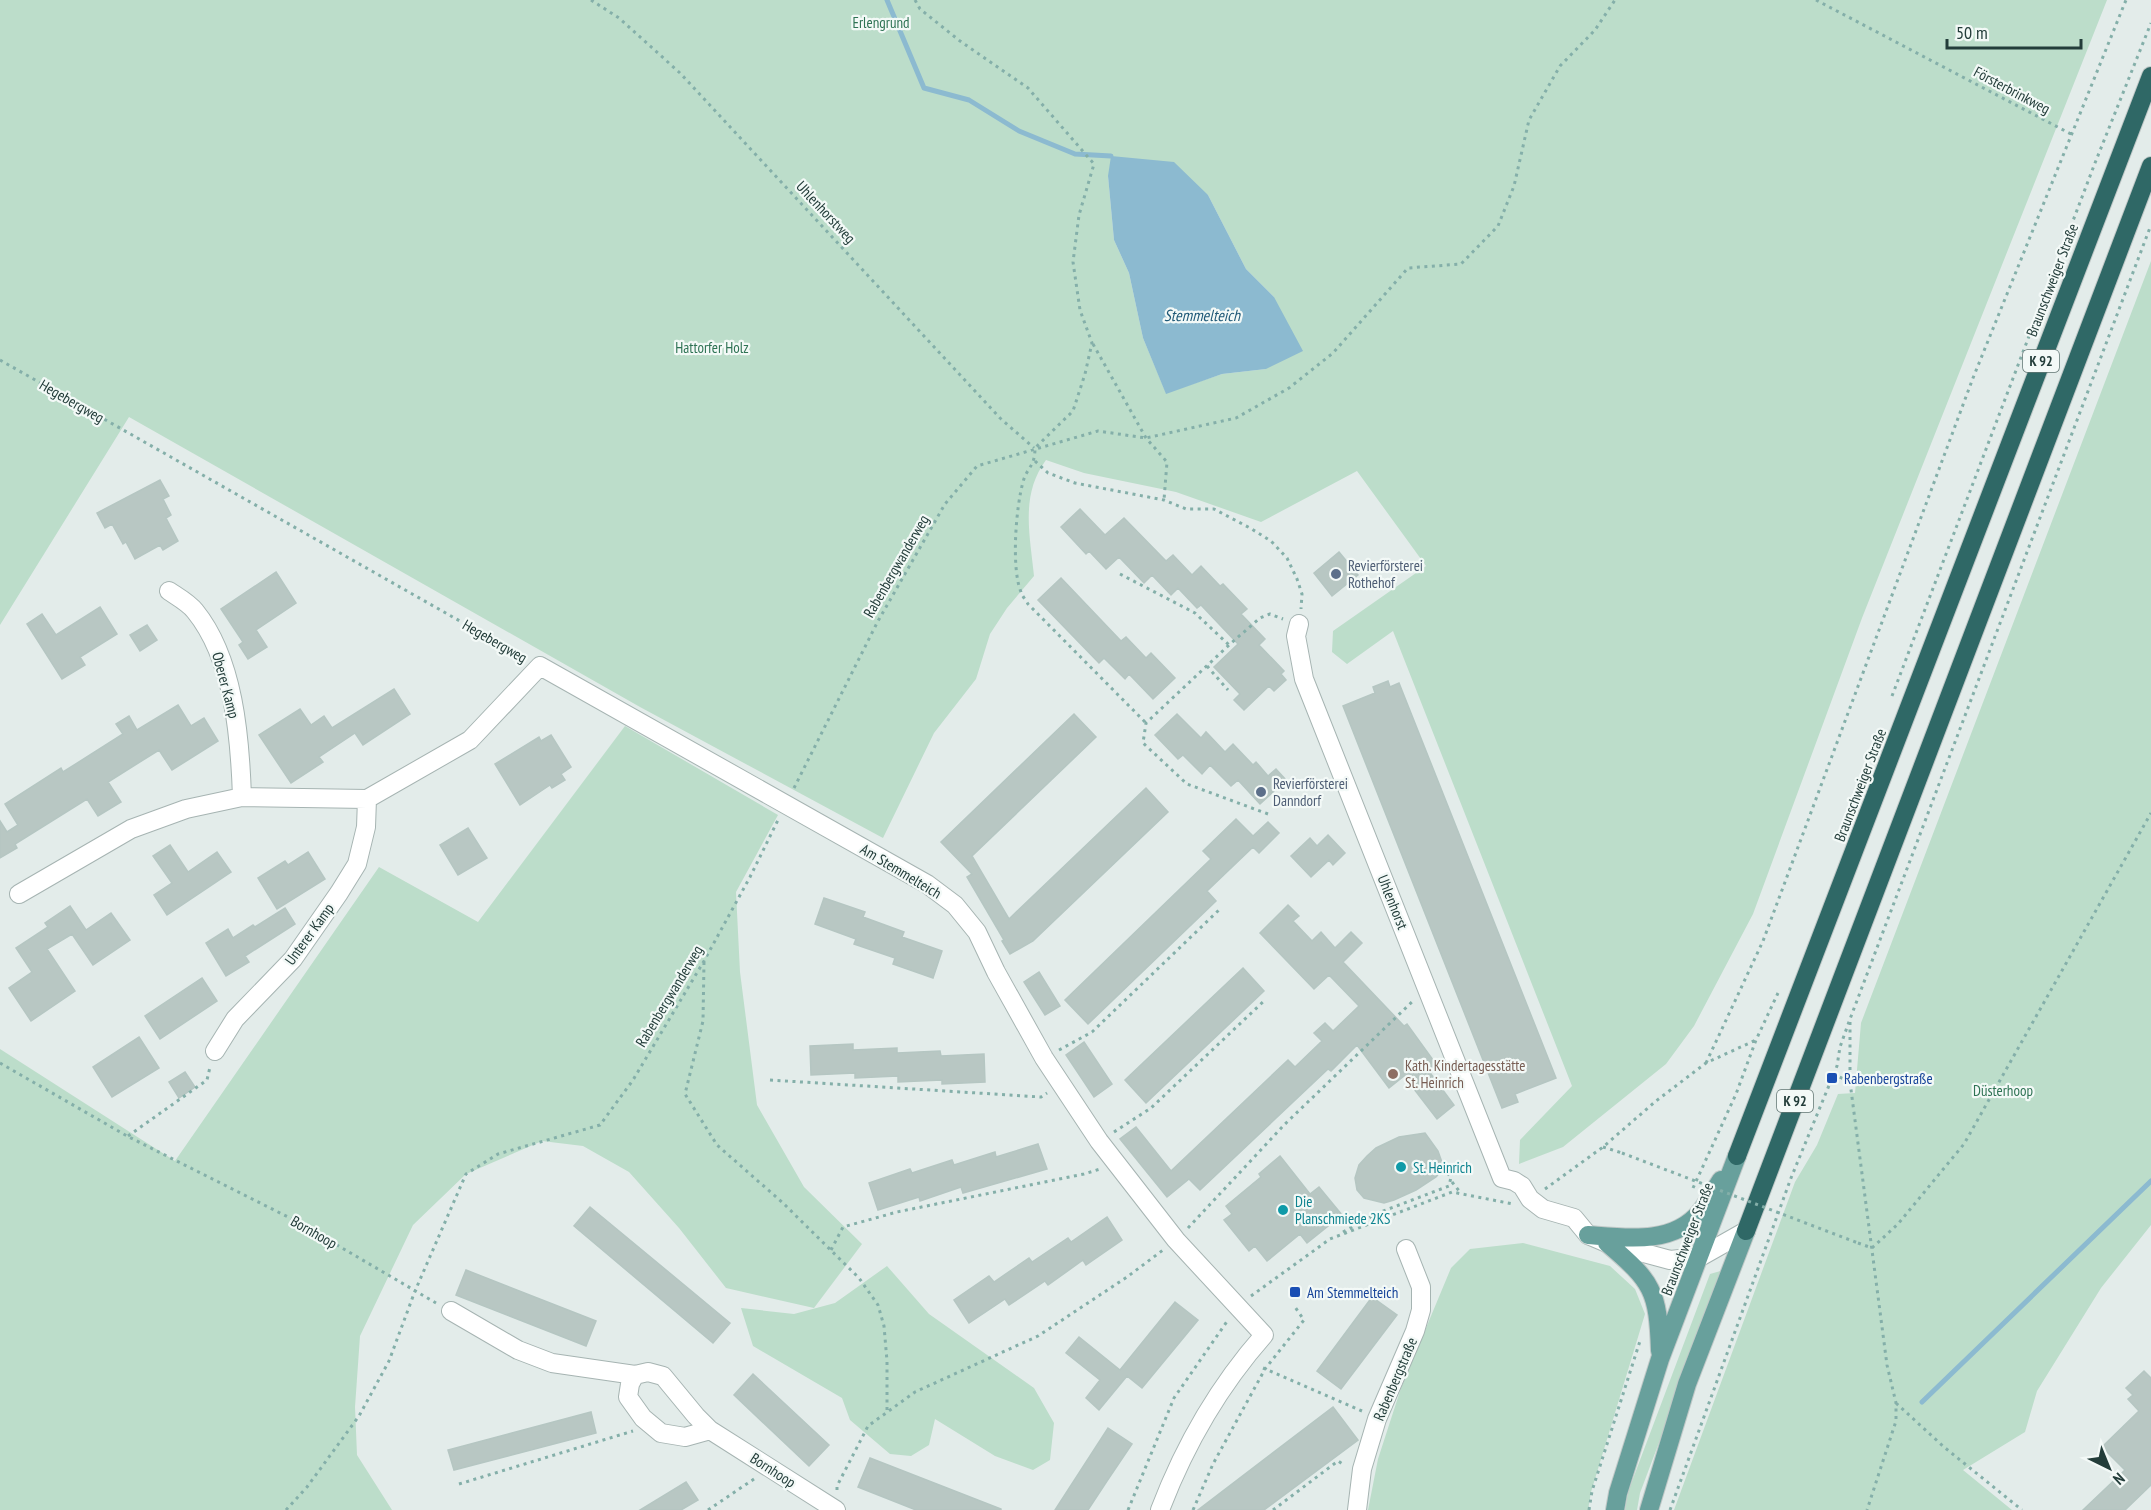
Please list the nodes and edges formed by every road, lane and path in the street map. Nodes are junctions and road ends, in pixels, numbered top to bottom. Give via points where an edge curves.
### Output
1 (591, 0) edge
2 (915, 0) edge
3 (1615, 0) edge
4 (1816, 0) edge
5 (2126, 0) edge
6 (2151, 23) edge
7 (2151, 76) edge
8 (2070, 134) junction
9 (2151, 166) edge
10 (2151, 225) edge
11 (1092, 343) junction
12 (0, 360) edge
13 (1146, 438) junction
14 (1035, 448) junction
15 (1035, 461) junction
16 (1164, 500) junction
17 (1120, 574) dead end
18 (169, 591) dead end
19 (1299, 624) junction
20 (1229, 645) junction
21 (540, 666) junction
22 (1207, 666) junction
23 (1228, 690) dead end
24 (1890, 703) dead end
25 (1146, 723) junction
26 (242, 797) junction
27 (367, 798) junction
28 (786, 804) junction
29 (2151, 813) edge
30 (1268, 814) dead end
31 (19, 894) dead end
32 (1220, 909) dead end
33 (704, 961) junction
34 (1782, 987) dead end
35 (1427, 988) junction
36 (1265, 1000) dead end
37 (1850, 1019) junction
38 (215, 1051) joint
39 (1044, 1058) junction
40 (0, 1063) edge
41 (1706, 1063) junction
42 (1833, 1074) junction
43 (770, 1080) dead end
44 (1850, 1082) junction
45 (1060, 1083) junction
46 (127, 1136) junction
47 (1099, 1141) junction
48 (1603, 1147) junction
49 (1737, 1156) junction
50 (1116, 1163) junction
51 (1440, 1172) dead end
52 (1452, 1182) junction
53 (1461, 1194) junction
54 (1530, 1199) junction
55 (1746, 1231) junction
56 (1588, 1235) junction
57 (1330, 1239) junction
58 (1176, 1240) junction
59 (1607, 1243) junction
60 (1872, 1248) junction
61 (1406, 1249) dead end
62 (831, 1251) junction
63 (1700, 1257) junction
64 (415, 1291) junction
65 (1237, 1306) junction
66 (1295, 1307) dead end
67 (450, 1311) joint
68 (1660, 1359) junction
69 (1242, 1360) junction
70 (1265, 1369) junction
71 (635, 1375) junction
72 (1896, 1403) junction
73 (887, 1412) junction
74 (1377, 1419) junction
75 (652, 1425) junction
76 (710, 1430) junction
77 (771, 1468) junction
78 (1362, 1474) junction
79 (459, 1484) dead end
80 (837, 1502) edge
81 (286, 1510) edge
82 (708, 1510) edge
83 (1128, 1510) edge
84 (1160, 1510) edge
85 (1193, 1510) edge
86 (1273, 1510) edge
87 (1357, 1510) edge
88 (1615, 1510) edge
89 (1649, 1510) edge
90 (1670, 1510) edge
91 (1867, 1510) edge
92 (2022, 1510) edge

1 - 14 path, Uhlenhorstweg via 619,18 680,73 1000,418
2 - 11 path via 920,9 960,41 1028,88 1094,164 1079,215 1073,262 1080,310
3 - 13 path via 1594,30 1560,66 1539,102 1529,120 1514,186 1498,226 1461,264 1408,268 1333,353 1289,388 1236,417
4 - 8 path, Försterbrinkweg
5 - 8 path
6 - 24 path
7 - 49 highway, Braunschweiger Straße / K 92
8 - 41 path via 1973,378 1763,941
9 - 55 highway, K 92
10 - 37 path
11 - 13 path
11 - 14 path via 1073,411
12 - 21 path, Hegebergweg
13 - 14 path, Rabenbergwanderweg via 1098,431
13 - 16 path via 1167,462
14 - 15 path
14 - 28 path, Rabenbergwanderweg via 977,466 945,504 878,621
15 - 16 path via 1048,473 1075,483
15 - 25 path via 1023,480 1015,538 1020,592
16 - 19 path via 1186,509 1214,509 1272,542 1287,558 1302,594
17 - 20 path via 1195,613
18 - 26 street, Oberer Kamp via 195,609 217,647 240,745
19 - 20 path via 1270,614
19 - 35 street, Uhlenhorst via 1296,636 1304,679
20 - 22 path
21 - 27 street, Hegebergweg via 470,740
21 - 28 street, Am Stemmelteich
22 - 23 path
22 - 25 path
25 - 30 path via 1143,742 1187,784
26 - 27 street, Hegebergweg
26 - 31 street, Hegebergweg via 186,809 131,829
27 - 38 street, Unterer Kamp via 366,826 357,864 293,959 235,1019
28 - 33 path, Rabenbergwanderweg
28 - 39 street, Am Stemmelteich via 955,904 977,932
29 - 60 path via 1964,1144 1898,1224
32 - 39 path via 1092,1032
33 - 62 path via 703,1021 686,1094 717,1145
33 - 64 path, Rabenbergwanderweg via 633,1080 600,1125 498,1154 466,1174
34 - 41 path via 1756,1040
35 - 54 street, Uhlenhorst via 1502,1178 1522,1186
35 - 58 path via 1285,1124
36 - 47 path via 1151,1108
37 - 42 path
37 - 44 path
38 - 46 path via 207,1080
39 - 45 street, Am Stemmelteich
40 - 46 path, Bornhoop
41 - 48 path
42 - 44 path
42 - 90 path
43 - 45 path via 1041,1097
44 - 60 path
45 - 47 street, Am Stemmelteich
46 - 64 path, Bornhoop via 296,1221
47 - 50 street, Am Stemmelteich
48 - 54 path
48 - 60 path, bridge
49 - 56 main road via 1699,1213 1681,1227 1659,1236
49 - 63 main road, Braunschweiger Straße / K 92
50 - 58 street, Am Stemmelteich
50 - 62 path via 1084,1174 897,1212 843,1227
51 - 52 path via 1452,1177
52 - 53 path
52 - 57 path via 1378,1213
53 - 54 path via 1512,1204
53 - 57 path via 1452,1192
54 - 56 street via 1553,1213 1574,1218
55 - 63 street
55 - 89 main road, K 92 via 1687,1384
56 - 59 street
57 - 65 path
58 - 65 street, Am Stemmelteich
58 - 73 path via 1038,1336 915,1392
59 - 63 street via 1670,1260
59 - 68 main road via 1648,1283 1659,1323
60 - 72 path via 1887,1365
61 - 74 street, Rabenbergstraße via 1421,1287 1422,1310
62 - 73 path via 859,1278 878,1305 887,1361
63 - 68 main road, Braunschweiger Straße / K 92
64 - 67 path, Bornhoop
64 - 81 path, Rabenbergwanderweg via 389,1361 359,1416
65 - 69 street, Am Stemmelteich via 1264,1335
65 - 83 path via 1174,1398
66 - 70 path via 1304,1320
67 - 71 street, Bornhoop via 518,1350 552,1363
68 - 88 main road, Braunschweiger Straße / K 92
69 - 70 path
69 - 84 street via 1210,1407
70 - 74 path
70 - 85 path via 1213,1464
71 - 75 street via 628,1397
71 - 76 street, Bornhoop via 648,1372 663,1376
72 - 91 path via 1896,1421
72 - 92 path
73 - 80 path via 868,1425 837,1486
74 - 78 street, Rabenbergstraße
75 - 76 street via 661,1433 685,1437
75 - 79 path
76 - 77 street, Bornhoop
77 - 80 street, Bornhoop
77 - 82 path
78 - 86 path via 1338,1461
78 - 87 street, Rabenbergstraße

